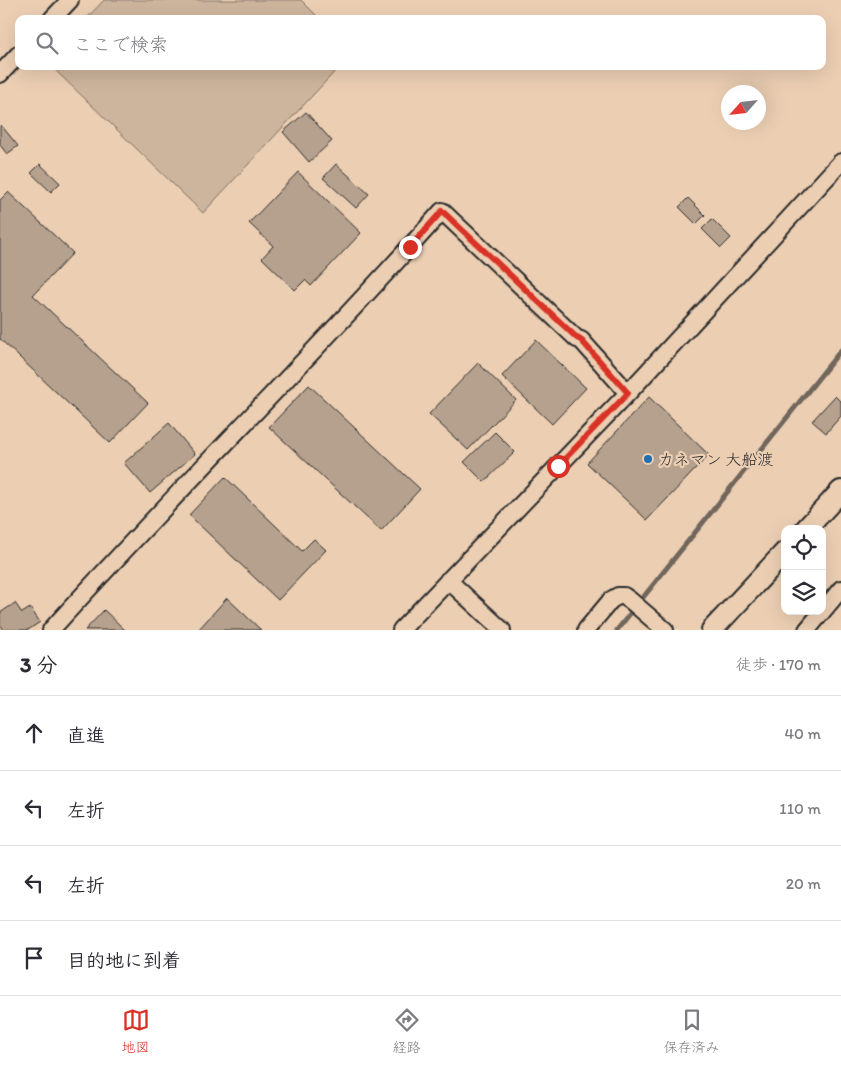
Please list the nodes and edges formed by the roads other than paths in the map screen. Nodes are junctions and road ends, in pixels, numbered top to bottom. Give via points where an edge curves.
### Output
1 (70, 0) edge
2 (56, 15) edge
3 (15, 58) edge
4 (0, 74) edge
5 (841, 162) edge
6 (628, 393) junction
7 (841, 491) edge
8 (810, 525) edge
9 (781, 556) edge
10 (448, 580) junction
11 (841, 589) edge
12 (51, 630) edge
13 (401, 630) edge
14 (502, 630) edge
15 (586, 630) edge
16 (665, 630) edge
17 (712, 630) edge
18 (808, 630) edge

1 - 2 street
3 - 4 street
5 - 6 street
6 - 10 street
6 - 12 street via 581,340 442,211
7 - 8 main road
9 - 17 main road
10 - 13 street
10 - 14 street
11 - 18 street
15 - 16 street via 618,596 624,596

